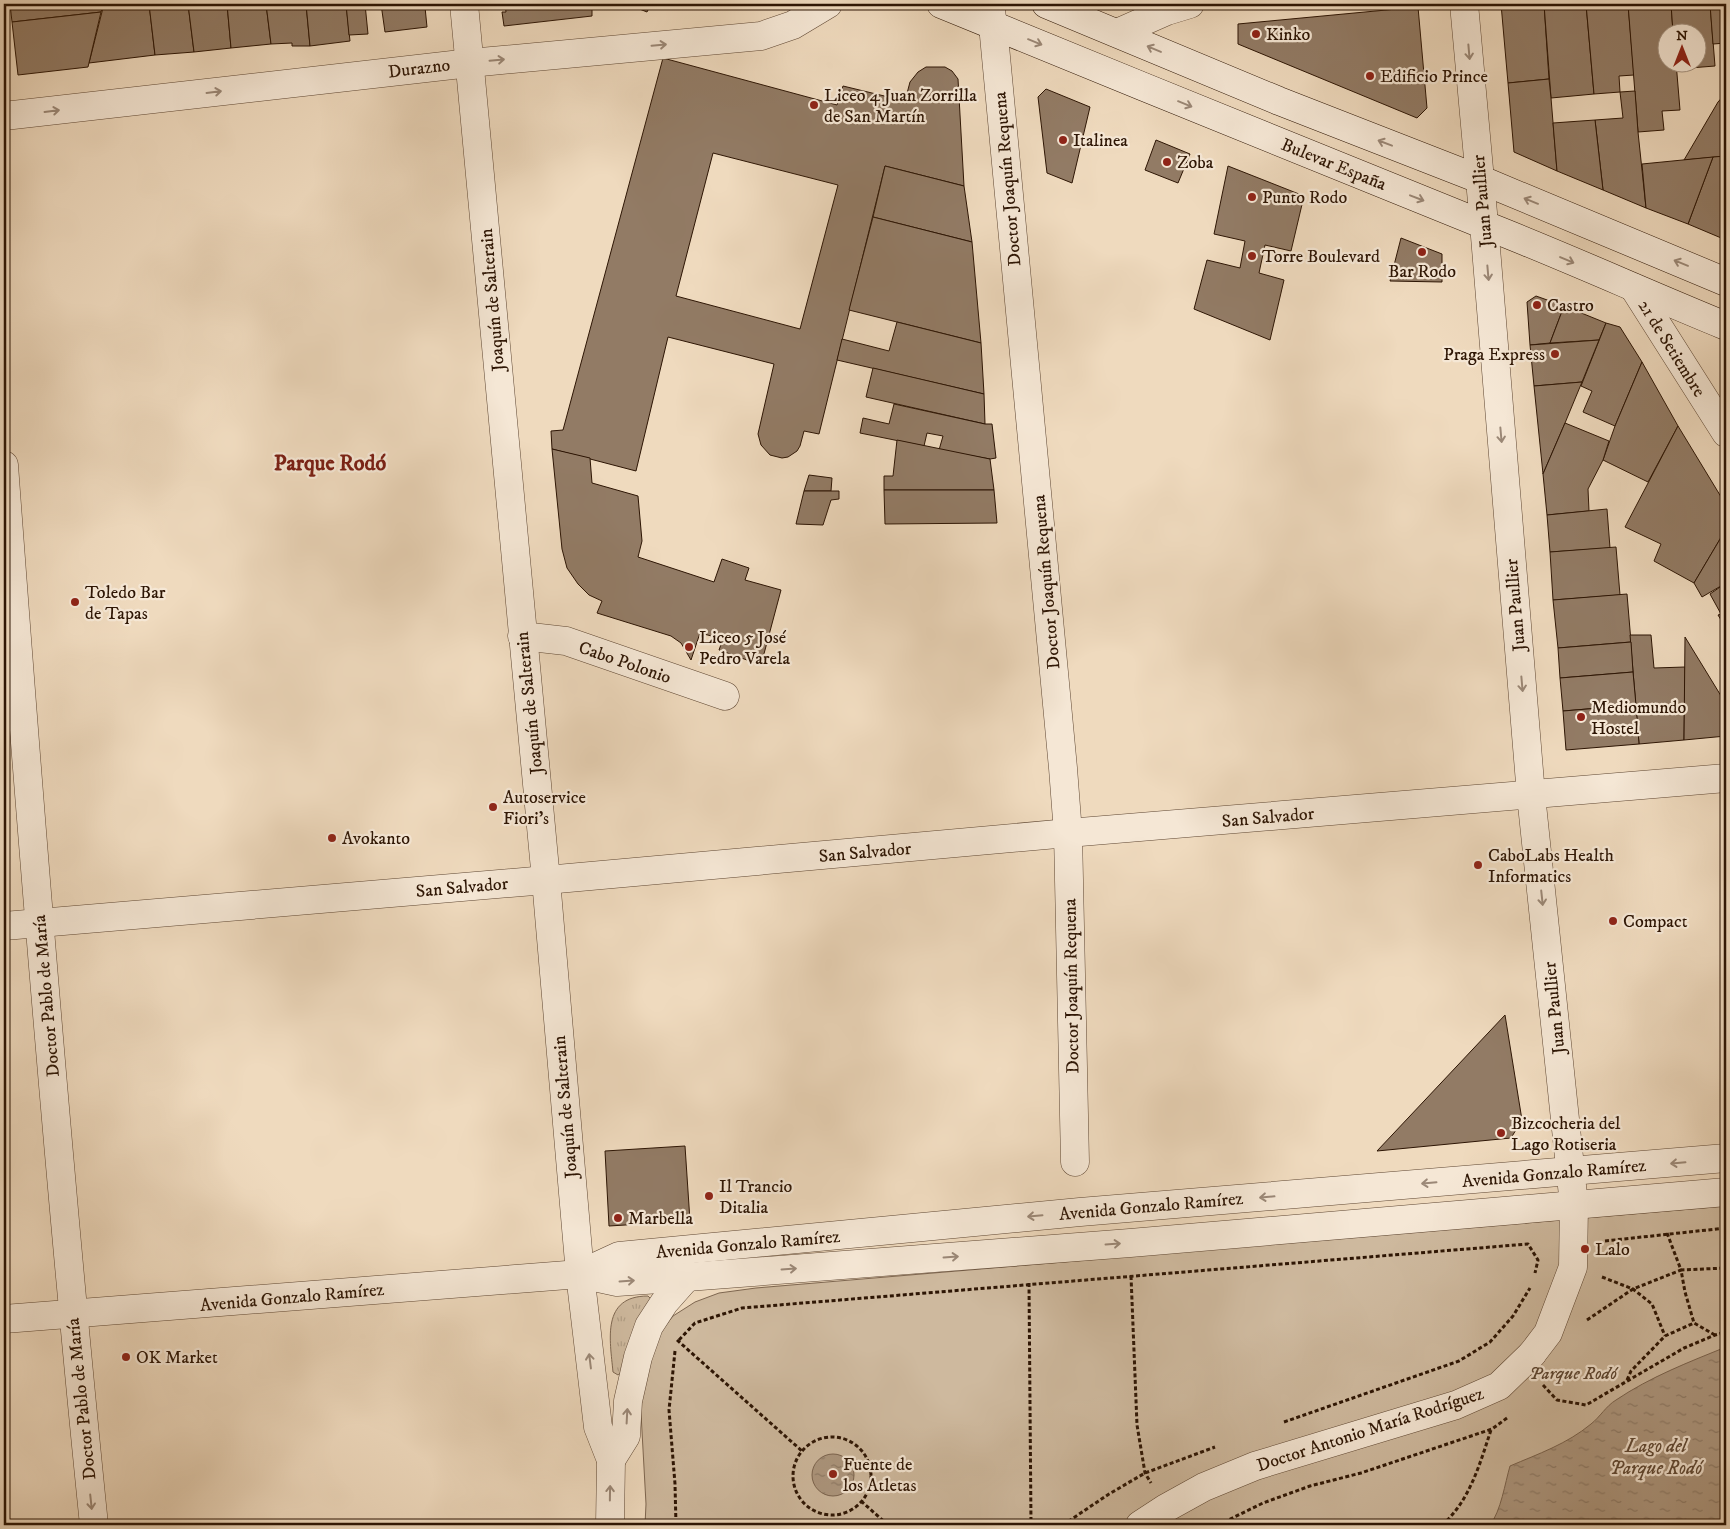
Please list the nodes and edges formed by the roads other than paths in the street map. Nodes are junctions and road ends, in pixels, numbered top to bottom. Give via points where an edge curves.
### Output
1 (464, 4) edge
2 (828, 4) edge
3 (941, 4) edge
4 (1046, 4) edge
5 (1190, 4) edge
6 (1464, 4) edge
7 (992, 14) edge
8 (1117, 33) junction
9 (470, 62) junction
10 (4, 116) edge
11 (1480, 180) junction
12 (1484, 224) junction
13 (1726, 282) edge
14 (1634, 288) junction
15 (1726, 326) edge
16 (1726, 434) edge
17 (4, 466) edge
18 (522, 636) junction
19 (725, 696) dead end
20 (1726, 778) edge
21 (1531, 795) junction
22 (1068, 833) junction
23 (546, 880) junction
24 (40, 923) junction
25 (4, 926) edge
26 (1726, 1158) edge
27 (1075, 1162) dead end
28 (1571, 1172) junction
29 (1726, 1192) edge
30 (1574, 1205) junction
31 (580, 1274) junction
32 (687, 1277) junction
33 (72, 1314) junction
34 (4, 1319) edge
35 (611, 1460) junction
36 (94, 1525) edge
37 (610, 1525) edge
38 (1140, 1525) edge

1 - 9 street, Joaquín de Salterain
9 -> 2 street, Durazno via 761,36 793,25
3 - 7 street, Bulevar España
4 - 8 street
5 - 8 street
6 -> 11 street, Juan Paullier
7 -> 12 street, Bulevar España via 1359,175
7 - 22 street, Doctor Joaquín Requena
11 -> 8 street
10 -> 9 street, Durazno
9 - 18 street, Joaquín de Salterain
11 - 12 street, Juan Paullier
13 -> 11 street
12 -> 14 street, Bulevar España
12 -> 21 street, Juan Paullier
14 - 15 street, Bulevar España
14 - 16 street, 21 de Setiembre
17 - 24 street, Doctor Pablo de María
18 - 19 street, Cabo Polonio via 566,641
18 - 23 street, Joaquín de Salterain
20 - 21 street, San Salvador
21 - 22 street, San Salvador
21 -> 28 street, Juan Paullier
22 - 23 street, San Salvador
22 - 27 street, Doctor Joaquín Requena
23 - 24 street, San Salvador
23 - 31 street, Joaquín de Salterain
24 - 25 street, San Salvador
24 - 33 street, Doctor Pablo de María
26 -> 28 street, Avenida Gonzalo Ramírez
28 - 30 street, Juan Paullier
28 -> 31 street, Avenida Gonzalo Ramírez via 1080,1212 619,1256
29 - 30 street, Avenida Gonzalo Ramírez
32 -> 30 street, Avenida Gonzalo Ramírez
30 - 38 street, Doctor Antonio María Rodríguez via 1573,1266 1548,1332 1532,1354 1499,1386 1456,1404 1255,1466 1204,1487
31 -> 32 street, Avenida Gonzalo Ramírez via 616,1282
31 - 33 street, Avenida Gonzalo Ramírez
35 -> 31 street, Joaquín de Salterain via 598,1427
35 -> 32 street via 626,1436 628,1401 649,1326
33 - 34 street, Avenida Gonzalo Ramírez
33 -> 36 street, Doctor Pablo de María
37 -> 35 street, Joaquín de Salterain

